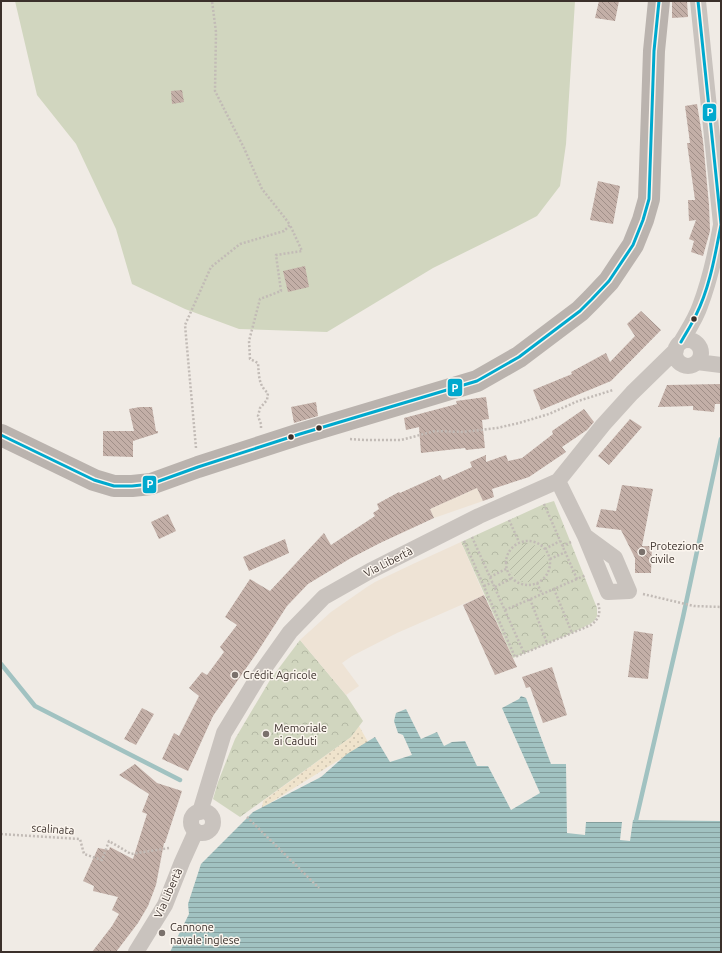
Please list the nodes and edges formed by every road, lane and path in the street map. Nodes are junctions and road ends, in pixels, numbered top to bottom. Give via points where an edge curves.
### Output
1 (212, 1) edge
2 (659, 1) edge
3 (698, 1) edge
4 (721, 224) edge
5 (290, 225) junction
6 (689, 352) junction
7 (717, 365) edge
8 (620, 389) dead end
9 (1, 435) edge
10 (350, 439) dead end
11 (253, 449) junction
12 (198, 466) junction
13 (558, 481) junction
14 (544, 504) dead end
15 (509, 520) dead end
16 (577, 535) junction
17 (472, 537) dead end
18 (464, 541) dead end
19 (560, 541) junction
20 (519, 542) junction
21 (562, 546) junction
22 (545, 549) junction
23 (566, 552) junction
24 (550, 559) junction
25 (506, 569) junction
26 (583, 569) dead end
27 (586, 575) junction
28 (490, 577) junction
29 (512, 578) junction
30 (577, 579) junction
31 (492, 582) junction
32 (589, 582) dead end
33 (537, 583) junction
34 (484, 586) junction
35 (495, 587) junction
36 (554, 589) junction
37 (629, 591) joint
38 (542, 594) junction
39 (530, 599) junction
40 (596, 600) dead end
41 (721, 608) edge
42 (505, 610) junction
43 (572, 633) junction
44 (547, 643) junction
45 (524, 654) junction
46 (247, 817) dead end
47 (1, 834) edge
48 (169, 848) dead end
49 (319, 888) dead end
50 (136, 952) edge

1 - 5 path via 216,32 215,91 262,189
2 - 11 main road via 654,50 649,200 633,245 609,281 580,311 519,356 477,380
3 - 4 street
4 - 6 street via 716,254
5 - 11 path via 302,251 276,255 281,291 260,299 249,341 250,359 258,363 259,379 263,390 268,393 267,400 260,408 259,436
5 - 12 path via 284,231 240,244 210,267 186,325
6 - 7 street
6 - 13 street, Via Libertà via 647,378 603,425
8 - 10 path via 578,401 549,414 497,428 463,432 435,431 401,440
9 - 12 main road via 94,480 114,486 151,484
11 - 12 main road
13 - 16 street
13 - 50 street, Via Libertà via 479,516 370,571 324,597 290,632 258,677 224,734 200,812 194,815 191,822 196,831 165,905
14 - 19 path
15 - 20 path
16 - 21 path via 572,542
16 - 37 street via 608,592
17 - 28 path
18 - 34 path
19 - 21 path
19 - 22 path
20 - 22 path via 533,541
20 - 25 path via 510,549
21 - 23 path
22 - 24 path
23 - 24 path
23 - 30 path
24 - 33 path via 549,571
25 - 28 path
25 - 29 path
26 - 27 path
27 - 30 path
27 - 32 path
28 - 31 path
29 - 33 path via 521,584
29 - 35 path
30 - 36 path
31 - 34 path
31 - 35 path
33 - 38 path
34 - 45 path via 515,657
35 - 42 path
36 - 38 path
36 - 43 path
37 - 41 path via 694,606
38 - 39 path
39 - 42 path
39 - 44 path
40 - 43 path via 600,611 599,617 591,625
42 - 45 path
43 - 44 path
44 - 45 path
46 - 49 path
47 - 48 path, scalinata via 80,839 84,854 102,860 109,841 131,854

